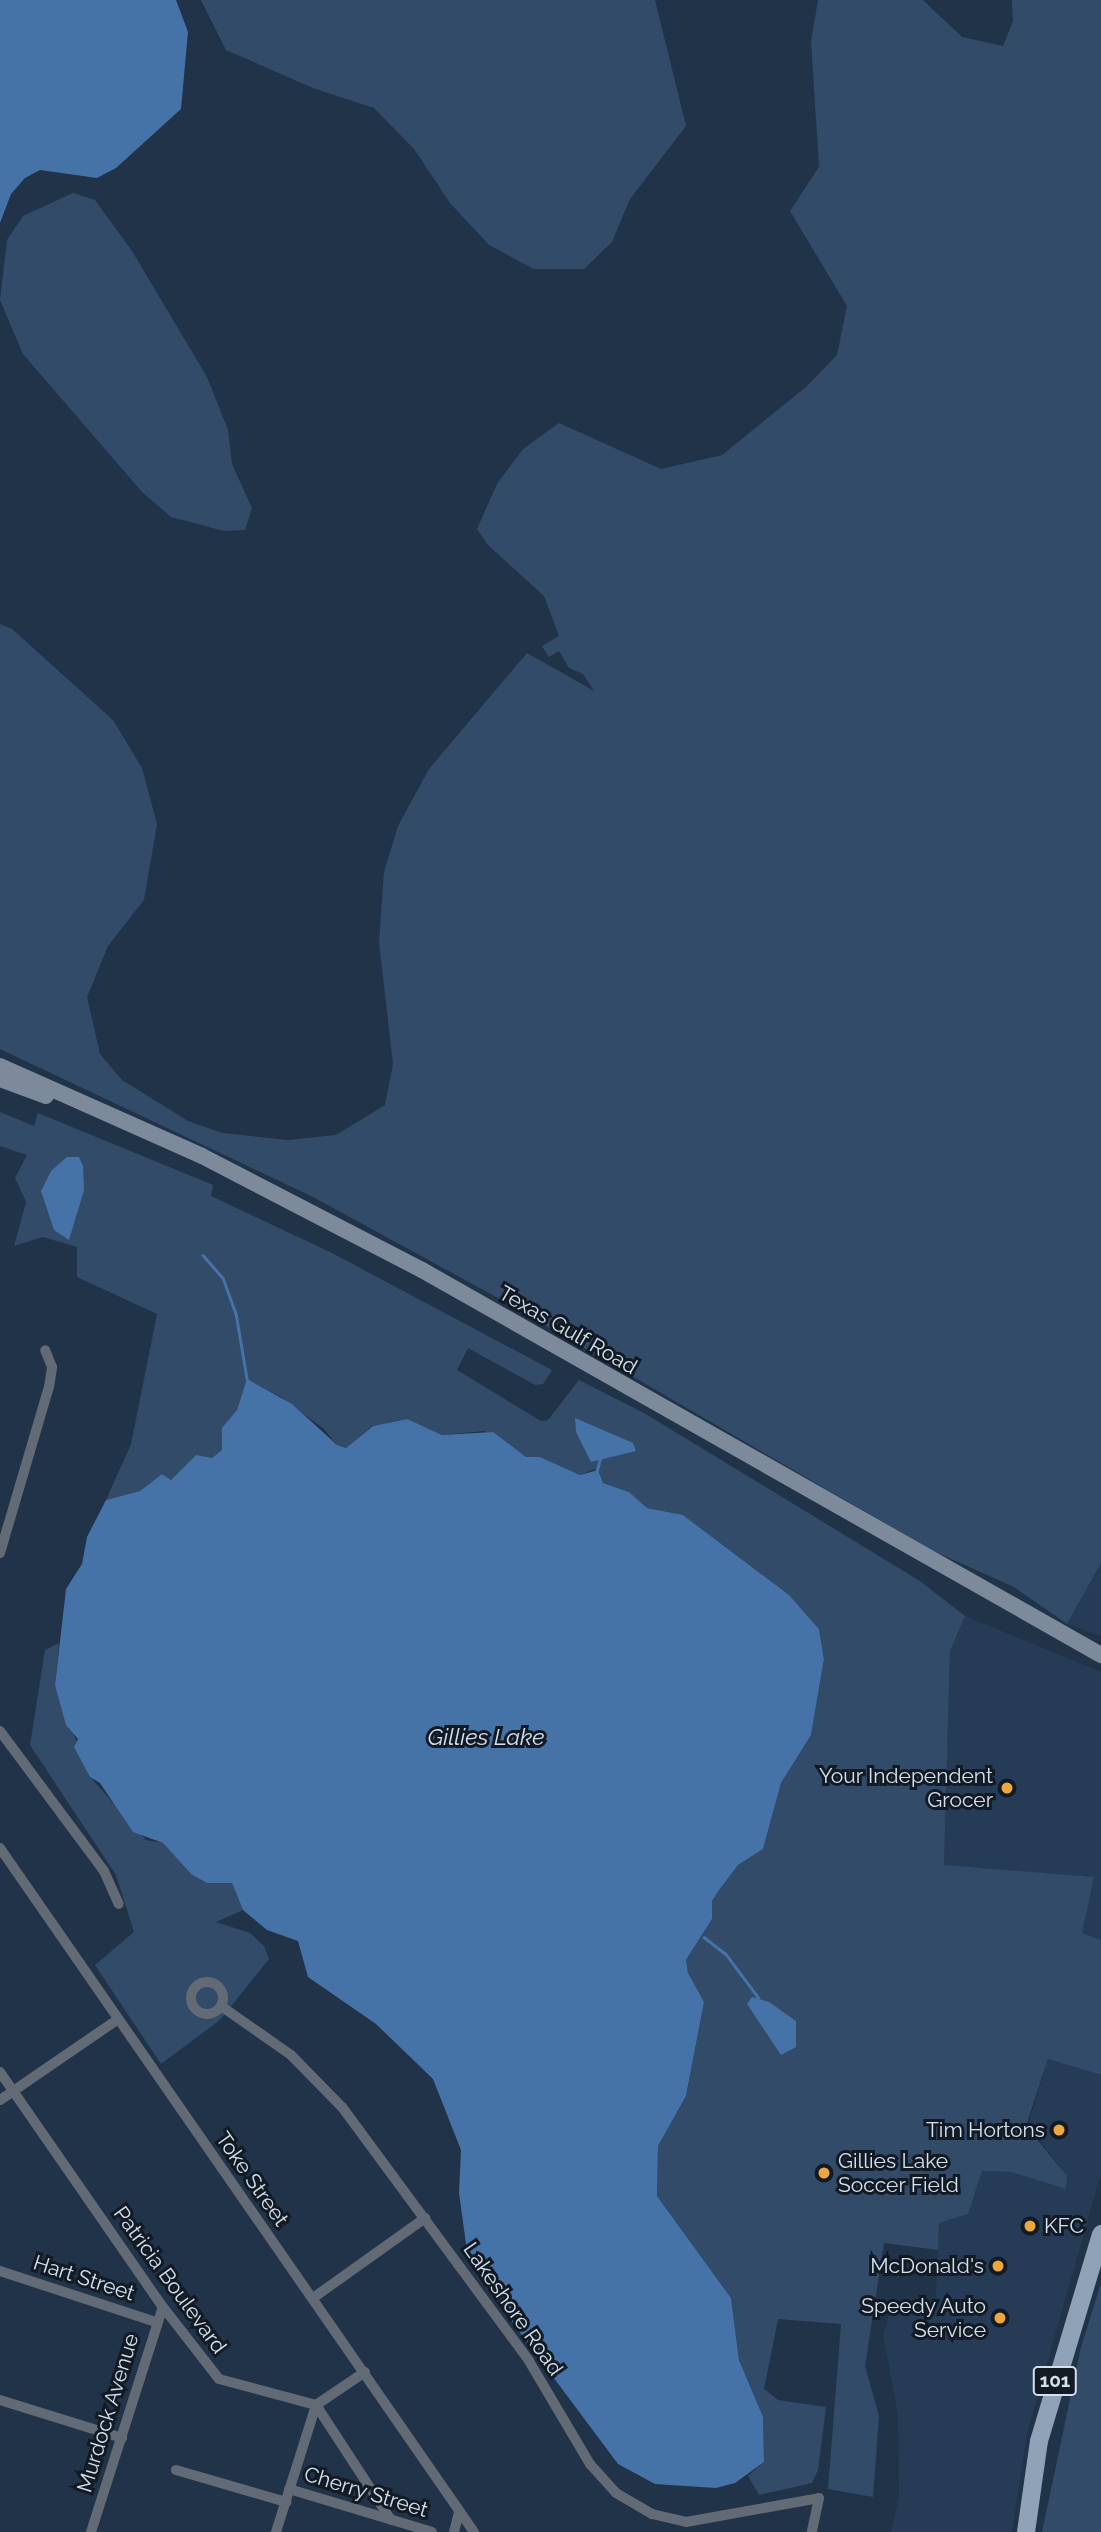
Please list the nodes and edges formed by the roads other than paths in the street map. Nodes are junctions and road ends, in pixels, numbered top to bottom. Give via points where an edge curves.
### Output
1 (0, 1066) edge
2 (0, 1079) edge
3 (76, 1100) junction
4 (46, 1350) dead end
5 (0, 1553) edge
6 (1101, 1656) edge
7 (0, 1731) edge
8 (0, 1848) edge
9 (119, 1904) dead end
10 (221, 2006) dead end
11 (117, 2021) junction
12 (0, 2072) edge
13 (12, 2090) junction
14 (0, 2099) edge
15 (425, 2218) junction
16 (1101, 2234) edge
17 (0, 2271) edge
18 (313, 2298) junction
19 (163, 2307) junction
20 (156, 2322) junction
21 (365, 2372) junction
22 (0, 2400) edge
23 (316, 2405) junction
24 (122, 2438) junction
25 (176, 2470) dead end
26 (289, 2489) junction
27 (286, 2502) junction
28 (459, 2512) junction
29 (391, 2520) junction
30 (684, 2527) edge
31 (91, 2532) edge
32 (276, 2532) edge
33 (432, 2532) edge
34 (454, 2532) edge
35 (474, 2532) edge
36 (812, 2532) edge
37 (1026, 2532) edge

1 - 3 main road, Texas Gulf Road
2 - 3 main road via 41,1095
3 - 6 main road, Texas Gulf Road via 202,1156 422,1270
4 - 5 street via 52,1367 49,1387
7 - 9 street via 104,1871
8 - 11 street, Toke Street
10 - 15 street, Lakeshore Road via 261,2031 319,2081
11 - 13 street
11 - 18 street, Toke Street
12 - 13 street, Patricia Boulevard
13 - 14 street
13 - 19 street, Patricia Boulevard
15 - 18 street
15 - 30 street, Lakeshore Road via 529,2361 590,2464 634,2506
16 - 37 main road, 101 via 1040,2441
17 - 20 street, Hart Street
18 - 21 street, Toke Street
19 - 20 street, Murdock Avenue
19 - 23 street, Patricia Boulevard via 219,2379
20 - 24 street, Murdock Avenue
21 - 23 street
21 - 28 street, Toke Street
22 - 24 street
23 - 26 street
23 - 29 street
24 - 31 street, Murdock Avenue
25 - 27 street, Cherry Street
26 - 27 street
26 - 29 street, Cherry Street
27 - 32 street
28 - 34 street
28 - 35 street, Toke Street
29 - 33 street, Cherry Street
30 - 36 street, Lakeshore Road via 819,2498

